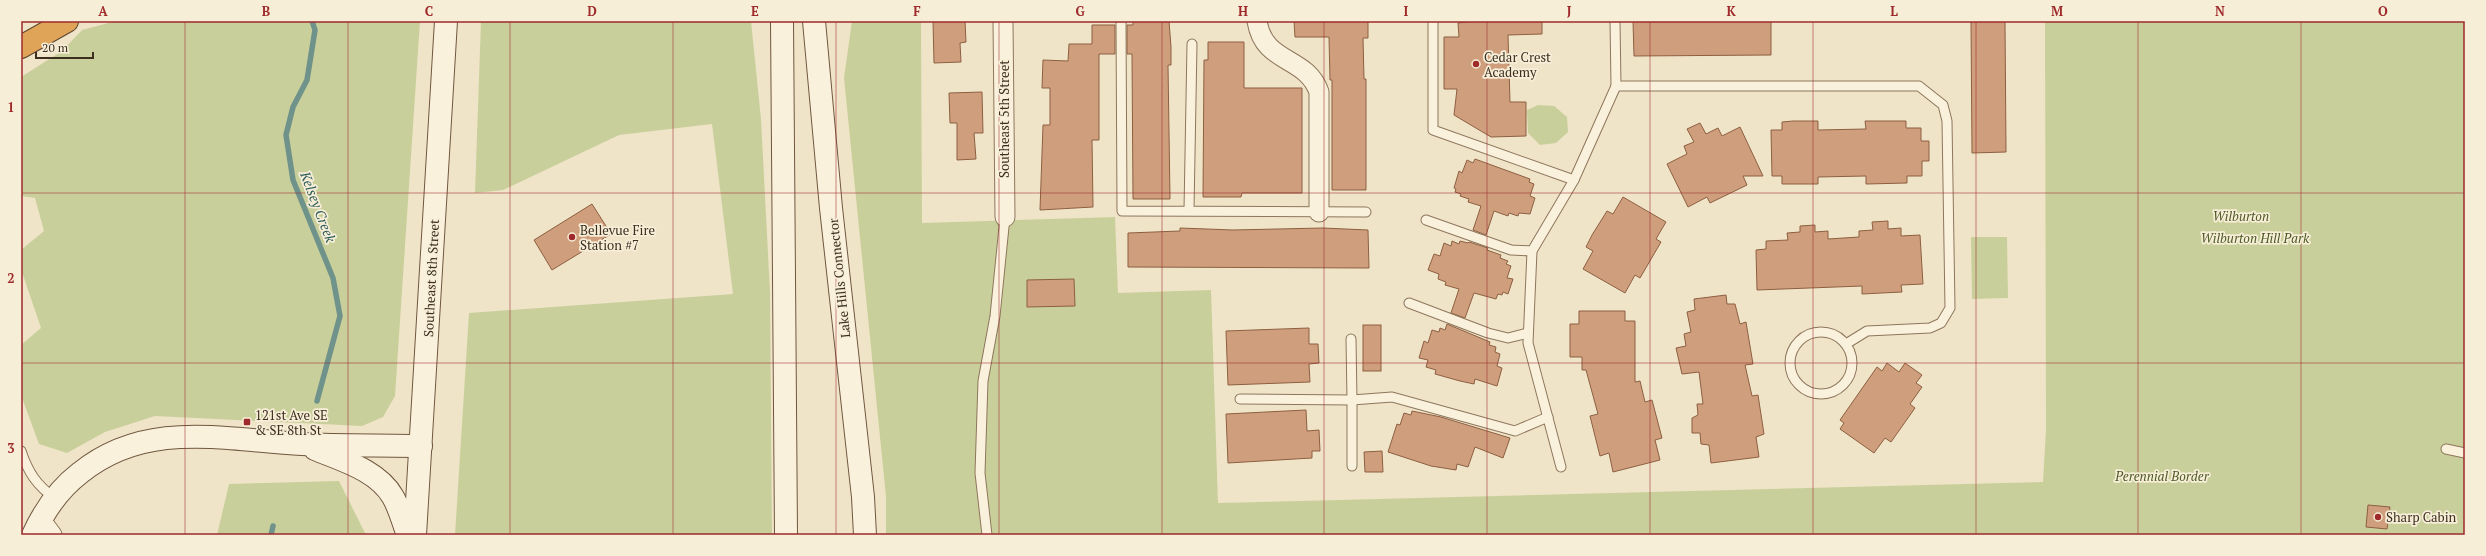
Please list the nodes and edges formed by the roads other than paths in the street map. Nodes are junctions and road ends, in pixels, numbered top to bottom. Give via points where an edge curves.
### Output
1 (67, 21) edge
2 (446, 21) edge
3 (782, 21) edge
4 (814, 21) edge
5 (1003, 21) edge
6 (1121, 21) edge
7 (1257, 21) edge
8 (1433, 21) edge
9 (1615, 21) edge
10 (1192, 44) dead end
11 (21, 47) edge
12 (1616, 86) junction
13 (1574, 180) junction
14 (1189, 210) junction
15 (1319, 212) junction
16 (1366, 212) dead end
17 (1005, 217) joint
18 (1426, 220) dead end
19 (1532, 251) junction
20 (1409, 303) dead end
21 (1528, 333) junction
22 (1351, 339) dead end
23 (1846, 344) junction
24 (1240, 400) dead end
25 (1352, 400) junction
26 (1548, 417) junction
27 (302, 444) junction
28 (421, 446) junction
29 (2446, 449) dead end
30 (21, 452) edge
31 (2465, 453) edge
32 (1352, 466) dead end
33 (1561, 467) dead end
34 (55, 498) junction
35 (42, 530) edge
36 (408, 535) edge
37 (415, 535) edge
38 (786, 535) edge
39 (865, 535) edge
40 (987, 535) edge

1 - 11 highway
2 - 28 main road, Southeast 8th Street
3 - 38 main road
4 - 39 main road, Lake Hills Connector
5 - 17 street, Southeast 5th Street
6 - 14 lane via 1122,211
7 - 15 street via 1265,45 1308,73 1315,80 1319,92
8 - 13 lane via 1433,130
9 - 12 lane
10 - 14 lane
12 - 13 lane
12 - 23 lane via 1919,86 1943,104 1947,121 1950,308 1941,323 1930,328 1867,331
13 - 19 lane
14 - 15 lane
15 - 16 lane
17 - 40 lane via 995,316 984,381 980,473
18 - 19 lane via 1511,250
19 - 21 lane
20 - 21 lane via 1488,333 1508,338
21 - 26 lane via 1528,343
22 - 25 lane
23 - 23 lane via 1834,334 1817,331 1802,337 1792,350 1790,361 1796,381 1808,392 1825,394 1840,388 1850,375 1852,359
24 - 25 lane
25 - 26 lane via 1392,397 1515,431
25 - 32 lane
26 - 33 lane
27 - 28 main road
27 - 34 main road via 174,436 146,440 97,459 73,478
27 - 36 main road via 354,465 376,479 393,496
28 - 37 main road, Southeast 8th Street
29 - 31 lane
30 - 34 lane via 27,468 40,488
34 - 35 main road

